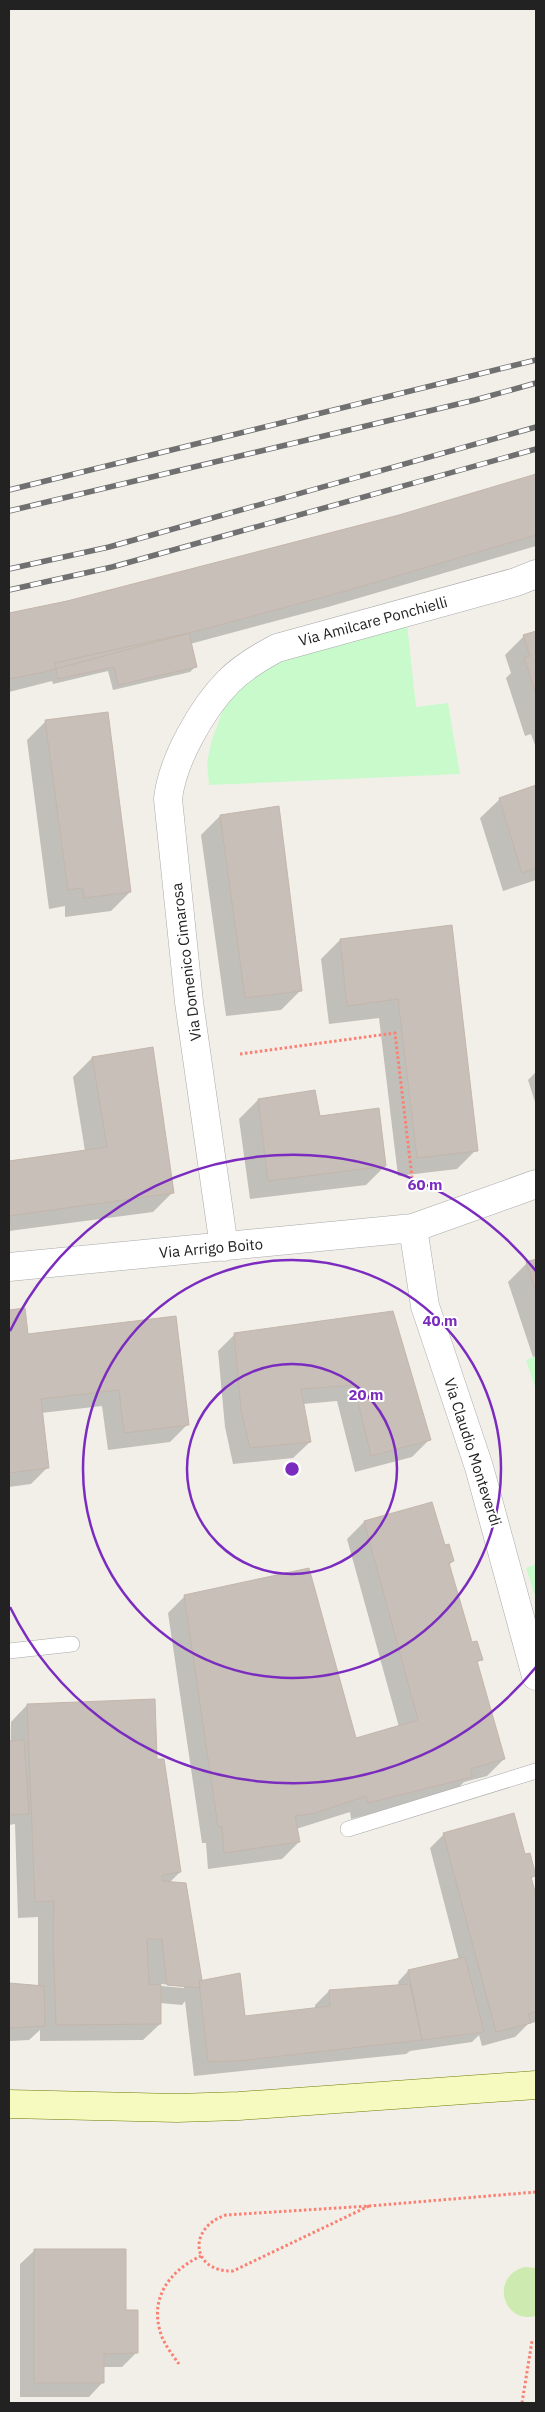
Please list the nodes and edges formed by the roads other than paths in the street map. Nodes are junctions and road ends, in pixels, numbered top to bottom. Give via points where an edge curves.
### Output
1 (536, 574) edge
2 (221, 690) joint
3 (536, 1184) edge
4 (413, 1228) junction
5 (224, 1248) junction
6 (9, 1267) edge
7 (72, 1644) dead end
8 (9, 1651) edge
9 (536, 1676) edge
10 (536, 1771) edge
11 (348, 1829) dead end
12 (536, 2085) edge
13 (9, 2104) edge

1 - 2 street, Via Amilcare Ponchielli via 290,643 262,656
2 - 5 street, Via Domenico Cimarosa via 172,774 168,799 189,1002
3 - 4 street, Via Arrigo Boito
4 - 5 street, Via Arrigo Boito
4 - 9 street, Via Claudio Monteverdi via 425,1306 479,1466
5 - 6 street, Via Arrigo Boito
7 - 8 lane
10 - 11 lane
12 - 13 main road via 239,2106 147,2108

